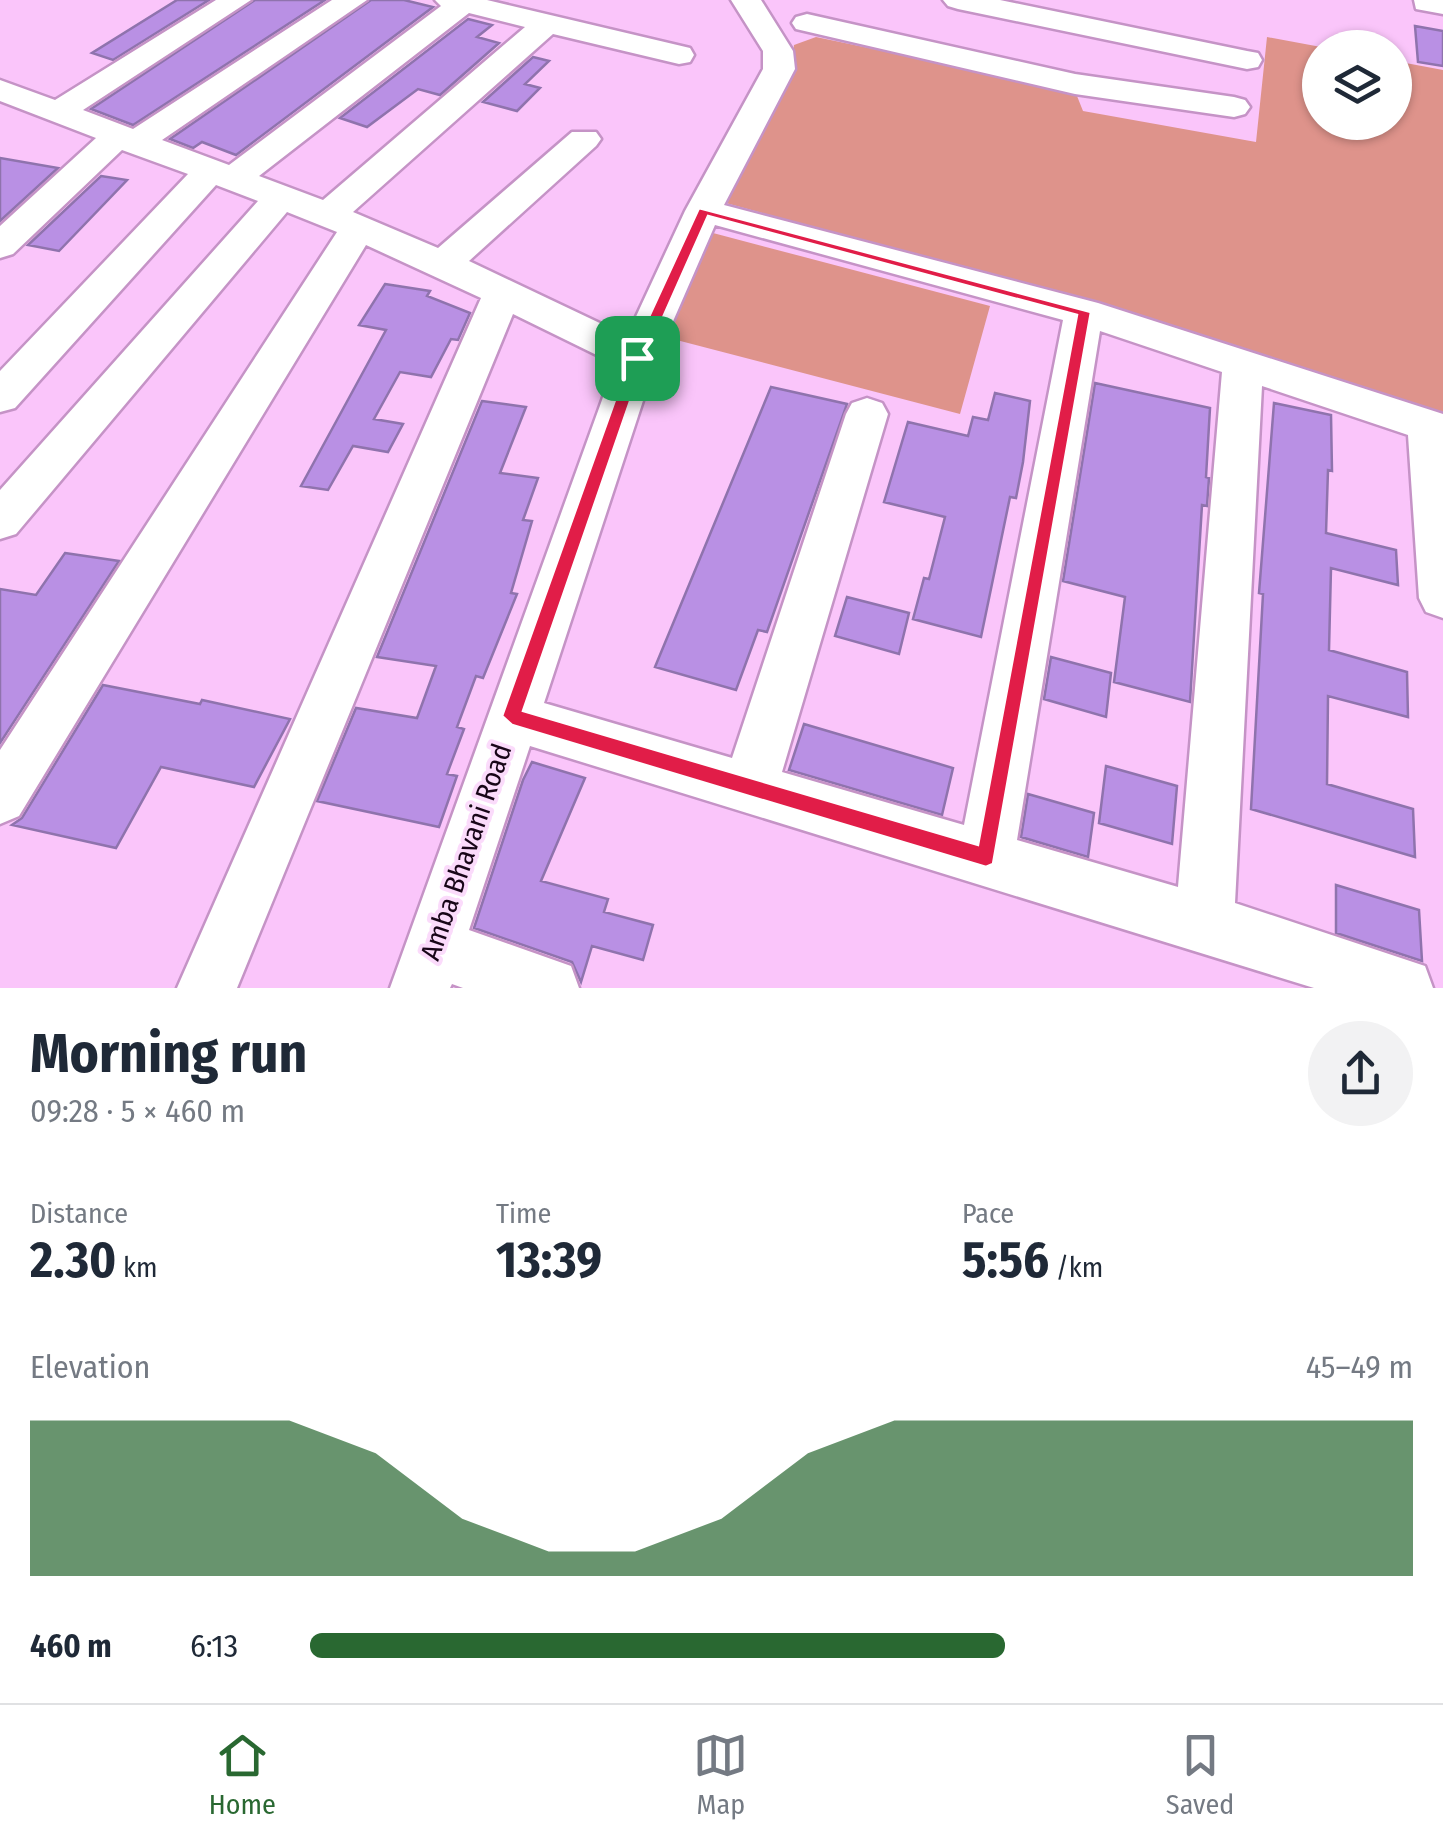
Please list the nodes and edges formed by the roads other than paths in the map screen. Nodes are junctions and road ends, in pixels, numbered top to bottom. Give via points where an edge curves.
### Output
1 (236, 0) edge
2 (352, 0) edge
3 (958, 0) edge
4 (457, 2) edge
5 (771, 11) edge
6 (548, 24) junction
7 (679, 55) dead end
8 (1247, 60) dead end
9 (22, 106) edge
10 (1234, 107) dead end
11 (584, 139) dead end
12 (125, 140) junction
13 (222, 175) junction
14 (281, 197) junction
15 (704, 211) junction
16 (342, 222) junction
17 (0, 246) edge
18 (443, 264) junction
19 (502, 293) junction
20 (1084, 312) junction
21 (637, 358) junction
22 (1243, 362) junction
23 (0, 396) edge
24 (867, 414) dead end
25 (1436, 428) edge
26 (0, 522) edge
27 (1443, 598) edge
28 (512, 716) junction
29 (4, 784) edge
30 (750, 787) junction
31 (986, 857) junction
32 (1204, 923) junction
33 (427, 968) edge
34 (207, 988) edge
35 (550, 988) edge
36 (1403, 988) edge

1 - 9 street
2 - 12 street
3 - 8 street
4 - 6 street
4 - 13 street
5 - 10 street via 1075,84
5 - 15 street, Amba Bhavani Road via 779,69
6 - 7 street
6 - 16 street
9 - 12 street
11 - 18 street
12 - 13 street
12 - 17 street
13 - 14 street
13 - 23 street
14 - 16 street
14 - 26 street
15 - 20 street
15 - 21 street, Amba Bhavani Road
16 - 18 street
16 - 29 street
18 - 19 street
19 - 21 street
19 - 34 street
20 - 22 street
20 - 31 street
21 - 28 street, Amba Bhavani Road
22 - 25 street
22 - 32 street
24 - 30 street
25 - 27 street
28 - 30 street
28 - 33 street, Amba Bhavani Road
30 - 31 street
31 - 32 street
32 - 36 street
33 - 35 street

